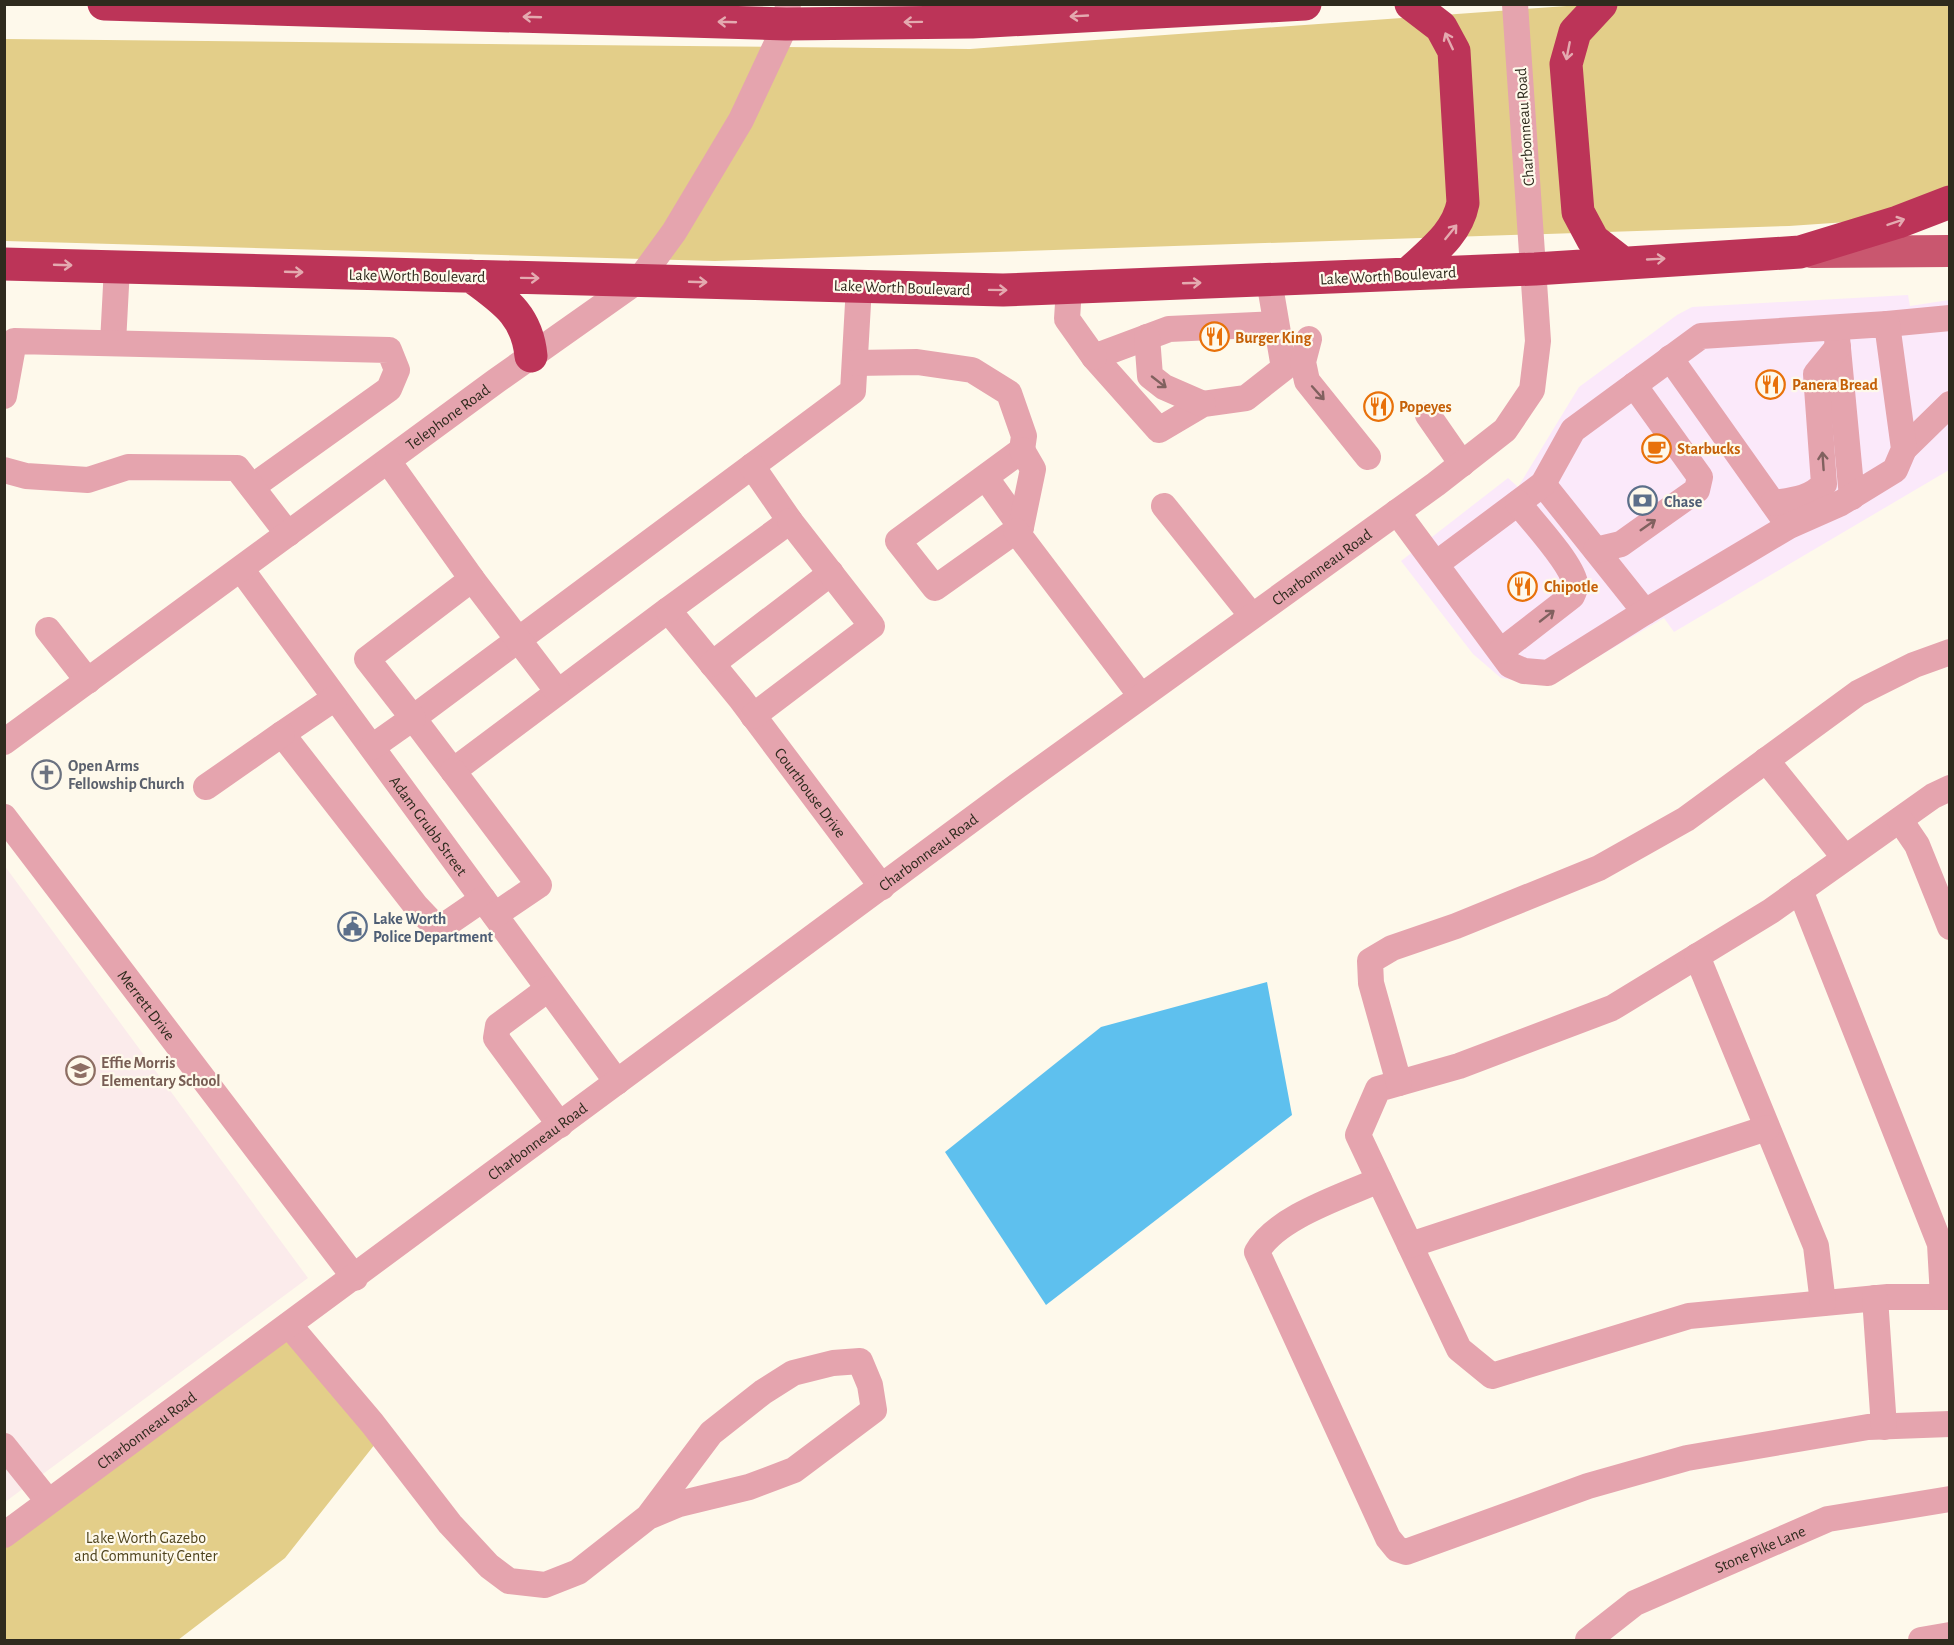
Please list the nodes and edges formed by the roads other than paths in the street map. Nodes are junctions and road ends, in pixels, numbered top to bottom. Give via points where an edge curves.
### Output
1 (104, 4) edge
2 (1305, 4) edge
3 (1411, 4) edge
4 (1515, 4) edge
5 (1601, 4) edge
6 (390, 9) edge
7 (595, 11) edge
8 (787, 14) edge
9 (1950, 202) edge
10 (1950, 251) edge
11 (1800, 252) junction
12 (1620, 261) junction
13 (4, 264) edge
14 (117, 267) junction
15 (1534, 269) junction
16 (1410, 273) junction
17 (471, 276) junction
18 (639, 280) junction
19 (1269, 280) junction
20 (859, 286) junction
21 (1069, 288) junction
22 (1950, 318) edge
23 (1276, 324) junction
24 (1887, 324) junction
25 (1147, 337) junction
26 (1837, 338) junction
27 (1309, 339) dead end
28 (113, 343) junction
29 (531, 356) junction
30 (1094, 357) junction
31 (1670, 358) junction
32 (855, 363) junction
33 (1634, 385) junction
34 (4, 396) edge
35 (1203, 404) junction
36 (1950, 404) edge
37 (1428, 415) dead end
38 (1904, 449) junction
39 (1022, 450) junction
40 (1368, 457) dead end
41 (388, 461) junction
42 (1462, 464) junction
43 (752, 466) junction
44 (4, 470) edge
45 (986, 478) junction
46 (1543, 484) junction
47 (252, 487) junction
48 (1852, 497) junction
49 (1518, 502) junction
50 (1773, 503) junction
51 (1164, 506) dead end
52 (1397, 512) junction
53 (790, 520) junction
54 (1790, 526) junction
55 (1018, 529) junction
56 (288, 534) junction
57 (1596, 550) junction
58 (1436, 564) junction
59 (241, 569) junction
60 (831, 573) junction
61 (472, 579) junction
62 (668, 610) junction
63 (1645, 612) junction
64 (1252, 616) junction
65 (48, 630) dead end
66 (518, 640) junction
67 (1501, 651) junction
68 (1950, 652) edge
69 (712, 664) junction
70 (88, 681) junction
71 (558, 692) junction
72 (1141, 696) junction
73 (335, 698) junction
74 (746, 707) junction
75 (413, 718) junction
76 (282, 734) junction
77 (4, 742) edge
78 (372, 747) junction
79 (1766, 760) junction
80 (453, 771) junction
81 (206, 787) dead end
82 (1950, 788) edge
83 (4, 817) edge
84 (1899, 820) junction
85 (1845, 858) junction
86 (882, 887) junction
87 (1800, 890) junction
88 (489, 907) junction
89 (1950, 927) edge
90 (1697, 956) junction
91 (548, 989) junction
92 (616, 1082) junction
93 (1399, 1083) junction
94 (560, 1125) junction
95 (1767, 1128) junction
96 (1379, 1180) junction
97 (1410, 1245) junction
98 (355, 1278) junction
99 (1946, 1297) edge
100 (1875, 1298) junction
101 (1823, 1303) junction
102 (289, 1325) junction
103 (1950, 1424) edge
104 (1884, 1427) junction
105 (4, 1446) edge
106 (1950, 1499) edge
107 (48, 1501) junction
108 (648, 1517) junction
109 (4, 1535) edge
110 (1950, 1635) edge
111 (1588, 1641) edge
112 (1921, 1641) edge

1 - 6 highway
2 -> 8 highway via 972,22
16 -> 3 highway via 1451,233 1463,203 1451,43 1441,27
4 - 15 street, Charbonneau Road
5 -> 12 highway via 1581,22 1570,41 1566,64 1578,212 1593,240
7 -> 6 highway
8 -> 7 highway
8 - 18 street, Telephone Road via 762,78 722,153 674,232
11 -> 9 highway, Lake Worth Boulevard
10 - 11 main road, Lake Worth Boulevard
12 -> 11 highway, Lake Worth Boulevard
12 - 15 highway, Lake Worth Boulevard
13 -> 14 highway, Lake Worth Boulevard
14 -> 17 highway, Lake Worth Boulevard
14 - 28 street
15 - 16 highway, Lake Worth Boulevard
15 - 42 street, Charbonneau Road via 1538,341 1532,390 1505,430
16 - 19 highway, Lake Worth Boulevard
17 -> 18 highway, Lake Worth Boulevard
17 - 29 highway via 517,316 529,334
18 -> 20 highway, Lake Worth Boulevard
18 - 29 street, Telephone Road
21 -> 19 highway, Lake Worth Boulevard
19 - 23 street
20 -> 21 highway, Lake Worth Boulevard
20 - 32 street
21 - 30 street via 1067,319
22 - 24 street
23 - 25 street via 1169,329
23 - 35 street via 1284,368 1246,398
24 - 26 street
24 - 38 street
25 - 30 street
25 -> 35 street via 1150,376 1164,387
26 - 31 street via 1701,336
26 - 48 street
50 -> 26 street via 1815,494 1824,484 1816,374
27 -> 40 street via 1303,362 1307,381
28 - 34 street via 14,341
28 - 47 street via 389,350 397,370 389,389
29 - 41 street, Telephone Road
30 - 35 street via 1159,430
31 - 33 street
31 - 50 street
32 - 39 street via 917,362 972,370 1009,393 1024,436
32 - 43 street via 853,391
33 - 46 street via 1573,430
57 -> 33 street via 1621,544 1697,490 1700,477
36 - 38 street
37 - 42 street
38 - 48 street via 1895,470
39 - 45 street
39 - 55 street via 1033,469
41 - 56 street, Telephone Road
41 - 61 street
42 - 52 street, Charbonneau Road
43 - 53 street
43 - 66 street
44 - 47 street via 26,476 88,480 128,467 237,468
45 - 55 street
45 - 55 street via 898,541 935,588
46 - 49 street
46 - 57 street
47 - 56 street
48 - 54 street
49 - 58 street
67 -> 49 street via 1576,589 1568,567
50 - 54 street
51 - 64 street
52 - 58 street
52 - 64 street, Charbonneau Road
53 - 60 street
53 - 62 street
54 - 63 street
55 - 72 street
56 - 59 street, Telephone Road
57 - 63 street
58 - 67 street
59 - 70 street, Telephone Road
59 - 73 street, Adam Grubb Street
60 - 69 street
60 - 74 street via 872,626
61 - 66 street
61 - 75 street via 367,659
62 - 69 street, Courthouse Drive
62 - 71 street
63 - 67 street via 1548,673 1510,665
64 - 72 street, Charbonneau Road
65 - 70 street
66 - 71 street
66 - 75 street
68 - 79 street via 1914,664 1858,693
69 - 74 street, Courthouse Drive
70 - 77 street, Telephone Road
71 - 80 street
72 - 86 street, Charbonneau Road
73 - 76 street
73 - 78 street, Adam Grubb Street
74 - 86 street, Courthouse Drive
75 - 78 street
75 - 80 street
76 - 81 street
76 - 88 street via 434,925
78 - 88 street, Adam Grubb Street
79 - 85 street
79 - 93 street via 1686,819 1599,868 1392,948 1371,961 1371,983
80 - 88 street via 539,885
82 - 84 street
83 - 98 street, Merrett Drive
84 - 85 street
84 - 89 street via 1917,845
85 - 87 street
86 - 92 street, Charbonneau Road
87 - 90 street
87 - 99 street via 1940,1244
88 - 91 street, Adam Grubb Street
90 - 93 street via 1612,1008 1459,1066
90 - 95 street
91 - 92 street, Adam Grubb Street
91 - 94 street via 498,1026 496,1038
92 - 94 street, Charbonneau Road
93 - 96 street via 1377,1089 1358,1135
94 - 98 street, Charbonneau Road
95 - 97 street
95 - 101 street via 1816,1246
96 - 97 street
96 - 104 street via 1283,1225 1263,1241 1257,1252 1388,1538 1397,1550 1406,1552 1588,1486 1687,1458
97 - 101 street via 1459,1349 1492,1376 1689,1316
98 - 102 street, Charbonneau Road
99 - 100 street
100 - 101 street
100 - 104 street
102 - 107 street, Charbonneau Road
102 - 108 street via 450,1524 489,1566 509,1581 545,1585 579,1572
103 - 104 street
105 - 107 street
106 - 111 street, Stone Pike Lane via 1828,1519 1635,1603
107 - 109 street, Charbonneau Road
108 - 108 street via 794,1470 827,1446 874,1410 861,1361 793,1373 763,1392 711,1433
110 - 112 street

